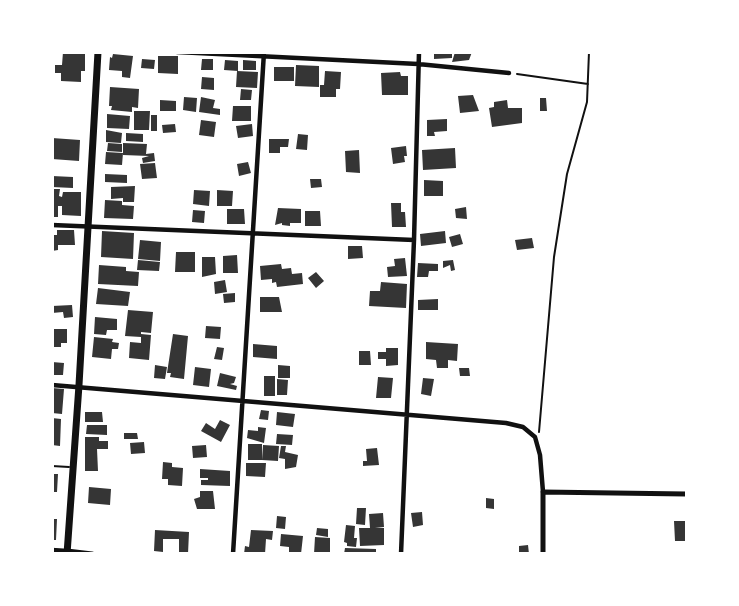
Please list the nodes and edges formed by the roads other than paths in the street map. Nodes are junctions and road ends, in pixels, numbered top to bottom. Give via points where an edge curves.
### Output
1 (98, 52) edge
2 (177, 52) edge
3 (419, 52) edge
4 (263, 55) edge
5 (418, 64) junction
6 (509, 73) road end
7 (52, 225) edge
8 (89, 226) junction
9 (253, 234) junction
10 (414, 240) junction
11 (52, 385) edge
12 (79, 385) junction
13 (242, 400) junction
14 (406, 414) junction
15 (52, 466) edge
16 (73, 467) junction
17 (543, 492) junction
18 (687, 494) edge
19 (52, 550) edge
20 (67, 552) edge
21 (92, 554) edge
22 (233, 554) edge
23 (401, 554) edge
24 (543, 554) edge

1 - 8 highway
2 - 4 street
3 - 5 street
4 - 5 street
4 - 9 street
5 - 6 street
5 - 10 street
7 - 8 street
8 - 9 street
8 - 12 highway
9 - 10 street
9 - 13 street
10 - 14 street
11 - 12 street
12 - 13 street
12 - 16 highway
13 - 14 street
13 - 22 street
14 - 17 street via 523,427 538,443
14 - 23 street
15 - 16 lane
16 - 20 highway
17 - 18 street
17 - 24 street
19 - 20 street
20 - 21 street

